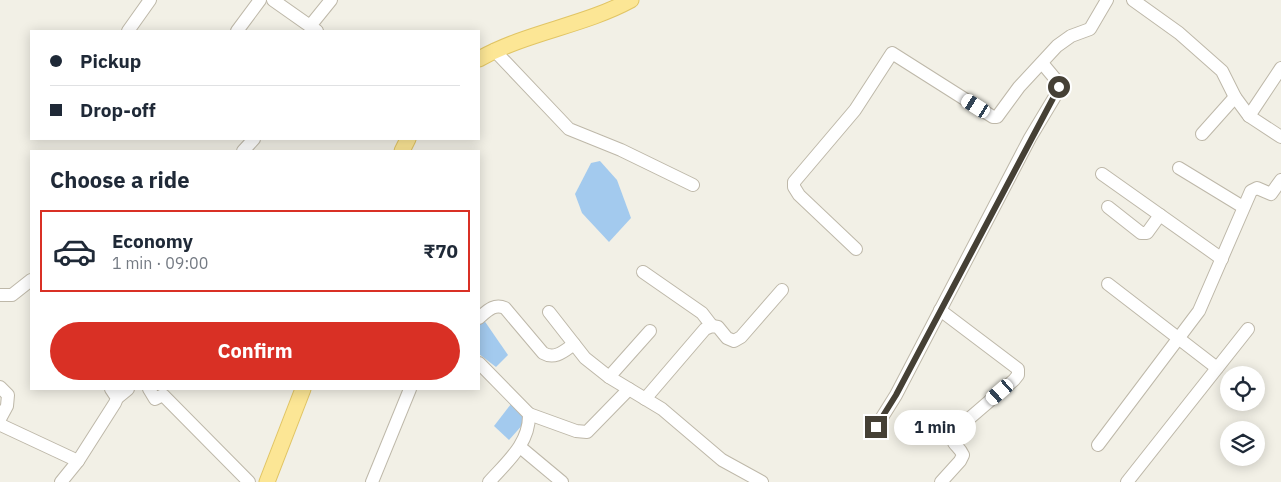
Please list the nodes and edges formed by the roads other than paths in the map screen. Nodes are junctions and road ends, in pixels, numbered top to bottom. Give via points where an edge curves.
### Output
1 (150, 0) edge
2 (260, 0) edge
3 (274, 0) edge
4 (331, 0) edge
5 (631, 0) edge
6 (1107, 0) edge
7 (1133, 0) edge
8 (313, 29) edge
9 (129, 30) edge
10 (238, 30) edge
11 (494, 50) junction
12 (480, 58) edge
13 (1042, 63) junction
14 (1281, 68) edge
15 (1235, 97) junction
16 (1250, 116) junction
17 (1202, 134) dead end
18 (1281, 137) edge
19 (253, 140) edge
20 (244, 150) edge
21 (1179, 168) dead end
22 (1102, 174) dead end
23 (1281, 180) edge
24 (693, 185) dead end
25 (1108, 207) dead end
26 (1244, 208) junction
27 (1160, 215) junction
28 (856, 249) dead end
29 (1222, 259) junction
30 (643, 272) dead end
31 (30, 281) edge
32 (1108, 284) dead end
33 (782, 290) dead end
34 (0, 295) edge
35 (940, 310) junction
36 (549, 312) dead end
37 (480, 317) edge
38 (712, 326) junction
39 (1248, 329) dead end
40 (650, 331) dead end
41 (1177, 338) junction
42 (574, 344) junction
43 (480, 365) edge
44 (1217, 368) junction
45 (609, 377) junction
46 (0, 387) edge
47 (629, 389) junction
48 (150, 390) edge
49 (303, 390) edge
50 (410, 390) edge
51 (114, 394) edge
52 (645, 399) junction
53 (529, 414) junction
54 (0, 421) edge
55 (876, 427) dead end
56 (1098, 445) dead end
57 (520, 447) junction
58 (78, 461) junction
59 (61, 482) edge
60 (250, 482) edge
61 (267, 482) edge
62 (372, 482) edge
63 (488, 482) edge
64 (562, 482) edge
65 (762, 482) edge
66 (940, 482) edge
67 (1127, 482) edge

1 - 9 street
2 - 10 street
3 - 8 street
4 - 8 street
5 - 11 main road via 608,12
6 - 13 street via 1090,28 1064,40
7 - 15 street via 1179,33 1222,71
11 - 12 main road
11 - 24 street via 569,130 621,150
13 - 28 street via 1002,113 993,117 892,53 855,110 794,182 799,196
13 - 35 street via 1057,82 1057,93
14 - 16 street
15 - 16 street
15 - 17 street
16 - 18 street
19 - 20 street
21 - 26 street
22 - 27 street
23 - 26 street via 1271,194 1254,188
25 - 27 street via 1141,234 1147,233
26 - 29 street
27 - 29 street
29 - 41 street via 1204,302
30 - 38 street via 702,314
31 - 34 street via 12,295
32 - 41 street
33 - 38 street via 734,341 718,327
35 - 55 street
35 - 66 street via 1018,369 1018,375 957,429 953,444 962,455 960,462
36 - 42 street
37 - 42 street via 492,307 505,308 548,356 555,356
38 - 52 street via 696,338
39 - 44 street
40 - 45 street
41 - 44 street
41 - 56 street
42 - 45 street via 585,358
43 - 53 street
44 - 67 street
45 - 47 street
46 - 54 street via 9,400
47 - 52 street
47 - 53 street via 586,432
48 - 60 street via 155,399 163,395
49 - 61 main road
50 - 62 street
51 - 58 street
52 - 65 street via 676,420 722,460
53 - 57 street
54 - 58 street via 3,426
57 - 63 street
57 - 64 street
58 - 59 street

